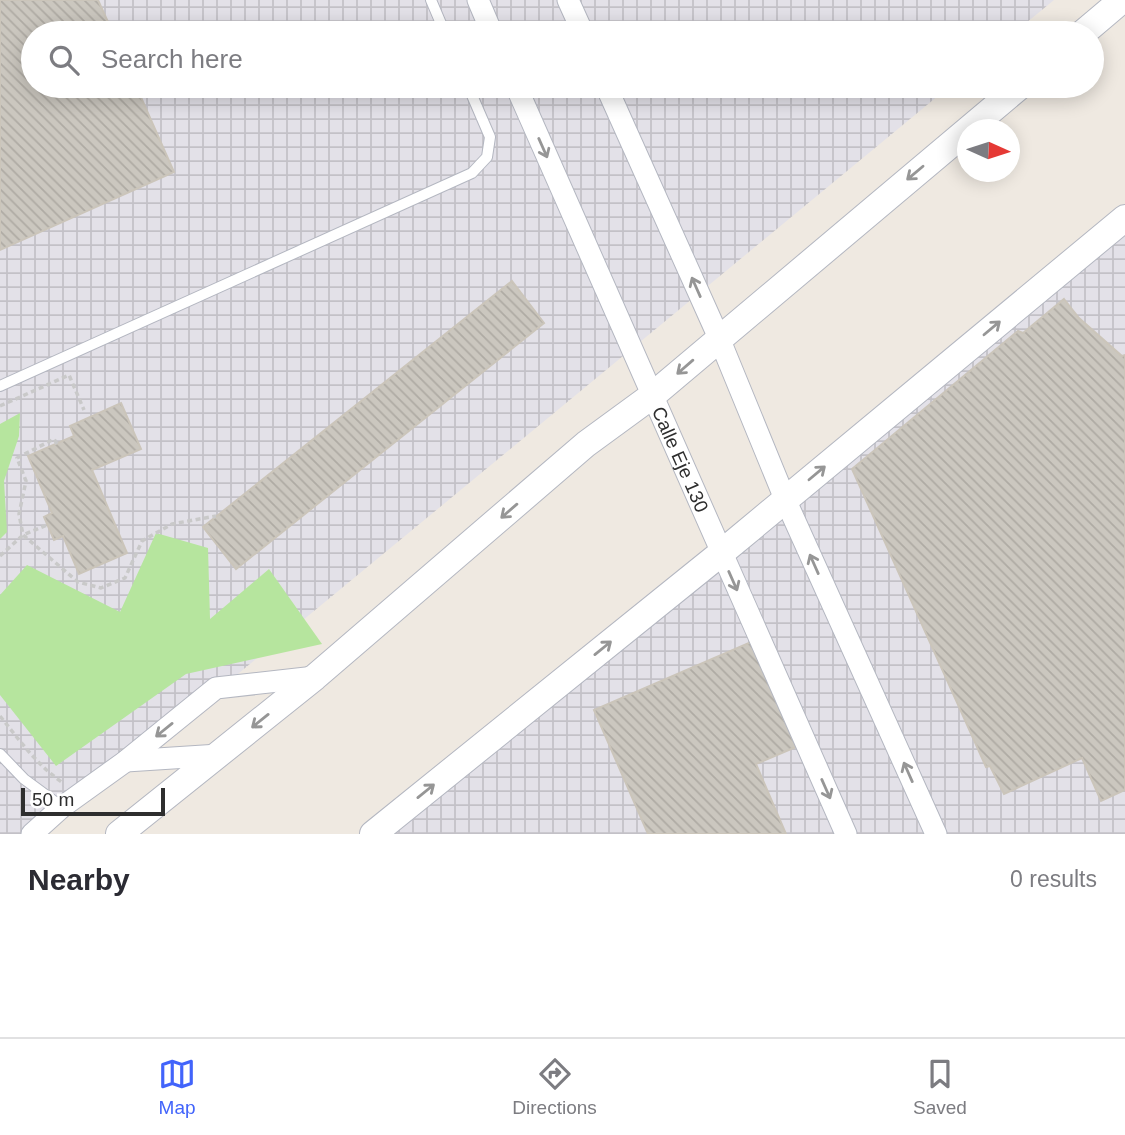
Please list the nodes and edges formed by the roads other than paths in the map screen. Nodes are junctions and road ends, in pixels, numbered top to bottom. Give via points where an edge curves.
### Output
1 (430, 0) edge
2 (478, 0) edge
3 (568, 0) edge
4 (1122, 0) edge
5 (440, 21) edge
6 (487, 21) edge
7 (578, 21) edge
8 (1097, 21) edge
9 (473, 98) edge
10 (521, 98) edge
11 (612, 98) edge
12 (1006, 98) edge
13 (1125, 218) edge
14 (719, 338) junction
15 (0, 386) edge
16 (653, 395) junction
17 (785, 499) junction
18 (720, 554) junction
19 (315, 677) junction
20 (0, 754) edge
21 (219, 755) junction
22 (126, 761) junction
23 (61, 807) junction
24 (32, 834) edge
25 (119, 834) edge
26 (373, 834) edge
27 (846, 834) edge
28 (936, 834) edge

1 - 5 lane
2 - 6 street
3 - 7 street
4 - 8 street
9 - 15 lane via 490,137 487,157 472,173
10 -> 16 street, Calle Eje 130
14 -> 11 street
12 -> 14 street
17 -> 13 street
14 -> 16 street
14 - 17 street
16 - 18 street, Calle Eje 130
16 -> 19 street via 586,444
17 - 18 street
28 -> 17 street
26 -> 18 street
18 -> 27 street, Calle Eje 130
19 -> 21 street
19 -> 22 street via 216,688
20 - 23 lane
21 - 22 street
21 - 25 street
22 - 23 street
23 - 24 street

